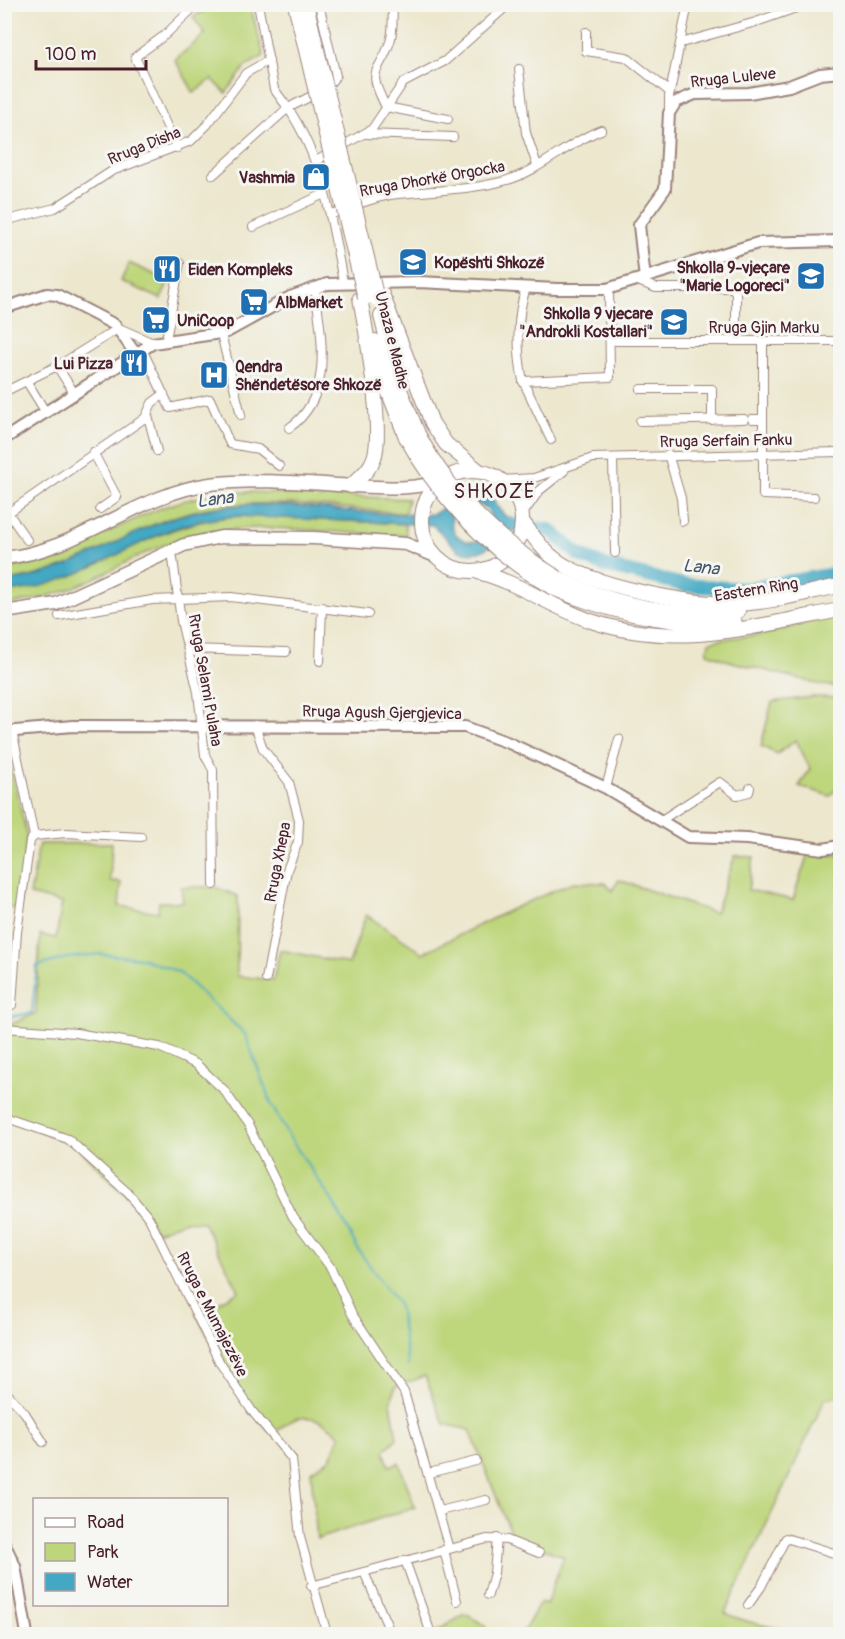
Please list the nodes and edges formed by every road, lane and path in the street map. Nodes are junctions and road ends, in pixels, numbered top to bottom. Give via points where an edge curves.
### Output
1 (207, 4) edge
2 (258, 4) edge
3 (295, 4) edge
4 (306, 4) edge
5 (319, 4) edge
6 (393, 4) edge
7 (509, 4) edge
8 (688, 4) edge
9 (189, 6) edge
10 (799, 7) dead end
11 (585, 32) dead end
12 (681, 43) junction
13 (269, 60) junction
14 (519, 69) dead end
15 (840, 72) edge
16 (670, 92) junction
17 (386, 107) junction
18 (288, 108) junction
19 (669, 116) junction
20 (448, 119) dead end
21 (601, 130) dead end
22 (365, 134) junction
23 (453, 137) dead end
24 (177, 148) junction
25 (316, 161) junction
26 (537, 165) junction
27 (213, 175) dead end
28 (324, 194) junction
29 (330, 215) junction
30 (4, 221) edge
31 (253, 226) dead end
32 (840, 241) edge
33 (180, 263) dead end
34 (642, 280) junction
35 (343, 282) junction
36 (315, 288) junction
37 (526, 288) junction
38 (609, 288) junction
39 (371, 297) junction
40 (4, 308) edge
41 (119, 328) junction
42 (221, 334) junction
43 (166, 340) junction
44 (736, 340) junction
45 (763, 340) junction
46 (840, 340) edge
47 (616, 341) dead end
48 (153, 343) junction
49 (139, 351) junction
50 (57, 366) junction
51 (523, 381) junction
52 (27, 382) junction
53 (641, 389) dead end
54 (4, 392) edge
55 (74, 393) junction
56 (164, 394) junction
57 (45, 411) junction
58 (241, 415) dead end
59 (148, 416) junction
60 (763, 419) junction
61 (712, 420) junction
62 (640, 421) dead end
63 (289, 428) dead end
64 (4, 439) edge
65 (551, 440) dead end
66 (157, 451) dead end
67 (93, 452) junction
68 (840, 452) edge
69 (763, 453) junction
70 (668, 454) junction
71 (613, 458) junction
72 (571, 465) junction
73 (279, 466) dead end
74 (479, 471) junction
75 (442, 480) junction
76 (501, 480) junction
77 (351, 486) junction
78 (814, 497) dead end
79 (100, 509) dead end
80 (6, 510) edge
81 (682, 521) dead end
82 (524, 526) junction
83 (27, 540) dead end
84 (172, 551) junction
85 (615, 553) dead end
86 (433, 555) junction
87 (4, 558) edge
88 (478, 572) junction
89 (555, 583) junction
90 (840, 586) edge
91 (840, 591) edge
92 (178, 599) junction
93 (588, 603) joint
94 (322, 607) junction
95 (840, 608) edge
96 (4, 612) edge
97 (368, 614) dead end
98 (59, 616) dead end
99 (188, 649) junction
100 (286, 652) dead end
101 (320, 661) dead end
102 (255, 725) junction
103 (203, 726) junction
104 (8, 731) edge
105 (619, 739) dead end
106 (606, 788) junction
107 (750, 788) dead end
108 (660, 821) junction
109 (34, 836) junction
110 (141, 837) dead end
111 (840, 846) edge
112 (214, 885) dead end
113 (266, 979) dead end
114 (12, 1005) dead end
115 (4, 1028) edge
116 (4, 1117) edge
117 (4, 1390) edge
118 (43, 1442) dead end
119 (476, 1461) dead end
120 (429, 1473) junction
121 (486, 1500) dead end
122 (439, 1511) junction
123 (497, 1538) junction
124 (4, 1543) edge
125 (447, 1549) junction
126 (539, 1553) dead end
127 (840, 1555) edge
128 (405, 1560) junction
129 (364, 1572) junction
130 (311, 1586) junction
131 (488, 1595) dead end
132 (457, 1601) dead end
133 (748, 1605) dead end
134 (429, 1628) dead end
135 (27, 1635) edge
136 (109, 1635) edge
137 (135, 1635) edge
138 (327, 1635) edge
139 (391, 1635) edge

1 - 9 street
2 - 13 street
3 - 39 highway, Unaza e Madhe, bridge
4 - 39 highway, Unaza e Madhe, bridge via 348,177
5 - 18 street via 336,76 325,89
6 - 17 street via 392,38 375,74
7 - 17 street via 445,61 403,84
8 - 12 street
9 - 24 street via 165,35 135,57
10 - 12 street
11 - 16 street via 585,51 626,57
12 - 16 street
13 - 18 street via 274,89
13 - 24 street, Rruga Disha via 246,73 200,134
14 - 26 street via 526,133
15 - 19 main road, Rruga Luleve via 749,93 687,95 676,102
16 - 19 street
17 - 20 street
17 - 22 street
18 - 25 street
18 - 27 street
19 - 34 main road via 665,189 639,225
21 - 26 street, Rruga Dhorkë Orgocka
22 - 23 street
22 - 25 street
24 - 30 street, Rruga Disha via 112,171 55,208
25 - 28 street
26 - 29 street, Rruga Dhorkë Orgocka via 506,181 469,189 388,196
28 - 29 street
28 - 31 street
29 - 35 street
32 - 34 main road via 758,243
33 - 43 street
34 - 38 main road
34 - 44 street via 656,288 733,288
35 - 36 main road
35 - 37 main road
36 - 42 main road
36 - 63 street via 321,376 309,409
37 - 38 main road
37 - 51 street via 519,323
38 - 51 street via 609,377
39 - 74 highway via 432,423 446,444
39 - 77 highway via 370,362 378,444 371,465
39 - 89 highway, Unaza e Madhe, bridge via 387,388 412,435 424,469 468,525 523,571
40 - 41 main road via 52,294
41 - 48 street
41 - 49 main road
41 - 50 street
42 - 43 main road
42 - 58 street
43 - 48 main road
44 - 45 street, Rruga Gjin Marku
44 - 47 street, Rruga Gjin Marku
45 - 46 street, Rruga Gjin Marku
45 - 60 street
48 - 49 main road
49 - 55 main road
49 - 56 street
50 - 52 street
50 - 55 street
51 - 65 street
52 - 54 street
52 - 57 street
53 - 61 street via 712,389
55 - 57 main road
56 - 59 street via 152,403
56 - 73 street via 170,408 210,399 230,444 258,449
57 - 64 main road
59 - 66 street
59 - 67 street
60 - 61 street
60 - 69 street
61 - 62 street
67 - 79 street via 117,498
67 - 80 street
68 - 69 street, Rruga Serfain Fanku
69 - 70 street, Rruga Serfain Fanku
69 - 78 street via 763,495
70 - 71 street, Rruga Serfain Fanku
70 - 81 street via 681,498
71 - 72 street, Rruga Serfain Fanku via 586,459
71 - 85 street
72 - 76 street, Rruga Serfain Fanku via 534,478
72 - 82 street, Rruga Serfain Fanku via 540,491
74 - 75 highway
74 - 76 highway
75 - 77 main road via 411,488
75 - 86 highway via 422,512 424,539
76 - 82 highway via 512,491
77 - 87 main road via 208,484 159,500 36,553
80 - 83 street
82 - 88 highway via 512,552
82 - 90 highway via 554,559 587,575 694,601 746,603
84 - 86 main road via 203,540 248,536 406,544
84 - 92 street, Rruga Selami Pulaha
84 - 96 main road via 56,604
86 - 88 highway via 451,568
88 - 95 highway via 585,619 660,636 707,634
89 - 91 highway, Eastern Ring via 632,604 697,613 743,610
89 - 93 highway, Unaza e Madhe
92 - 94 street via 246,598
92 - 98 street
92 - 99 street, Rruga Selami Pulaha
93 - 95 highway, Eastern Ring via 639,617 700,623 748,622
94 - 97 street
94 - 101 street
99 - 100 street
99 - 103 street, Rruga Selami Pulaha
102 - 103 main road, Rruga Agush Gjergjevica
102 - 106 main road, Rruga Agush Gjergjevica via 465,727
102 - 113 street, Rruga Xhepa via 263,749 289,782 299,820 298,842 287,870
103 - 104 main road, Rruga Agush Gjergjevica via 73,726
103 - 112 street, Rruga Selami Pulaha via 205,755 213,770
104 - 109 street
105 - 106 street
106 - 108 main road, Rruga Agush Gjergjevica
107 - 108 street via 749,792 737,795 720,782
108 - 111 main road, Rruga Agush Gjergjevica via 688,837 754,839 823,849
109 - 110 street via 66,833
109 - 114 street via 17,932
115 - 120 street via 140,1043 178,1055 207,1072 243,1117 293,1216 331,1268 352,1314 404,1392
116 - 130 street, Rruga e Mumajezëve via 68,1139 128,1193 149,1218 220,1363 252,1411 292,1459 298,1526
117 - 118 street
119 - 120 street
120 - 122 street
121 - 122 street
122 - 125 street
123 - 125 street
123 - 126 street
123 - 131 street
124 - 135 main road via 15,1566
125 - 128 street
125 - 132 street
127 - 133 street via 786,1538
128 - 129 street
128 - 134 street
129 - 130 street
129 - 139 street
130 - 138 street, Rruga e Mumajezëve
136 - 137 street

